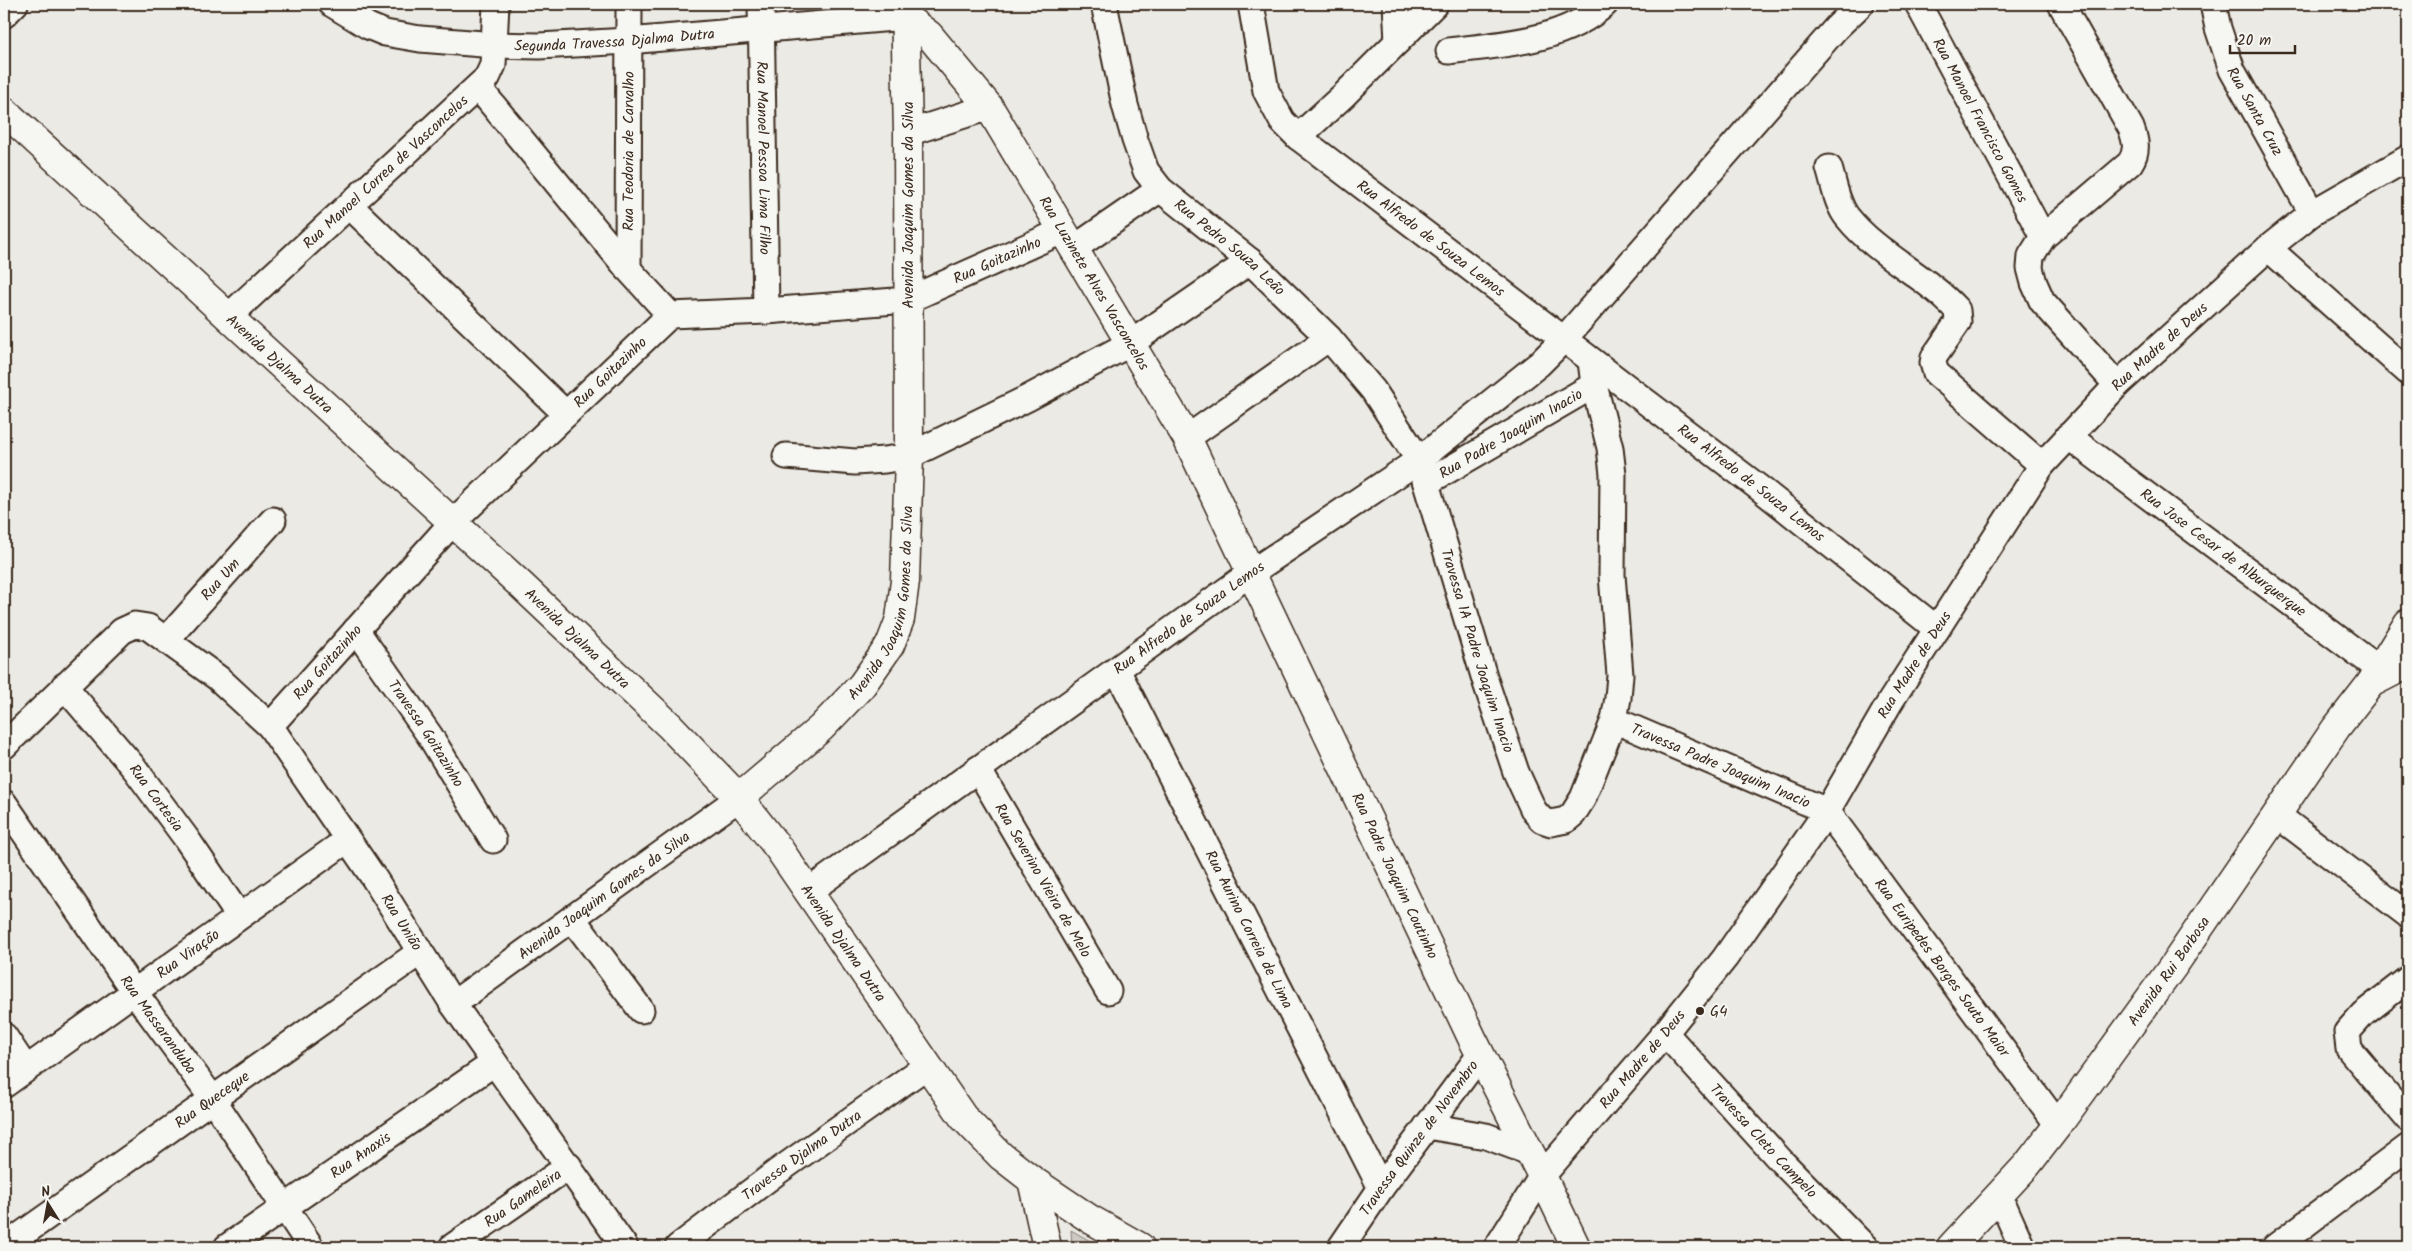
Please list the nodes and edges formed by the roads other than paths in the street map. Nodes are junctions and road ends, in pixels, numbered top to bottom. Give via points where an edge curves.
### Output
1 (15, 4) edge
2 (332, 4) edge
3 (496, 4) edge
4 (629, 4) edge
5 (761, 4) edge
6 (1104, 4) edge
7 (1251, 4) edge
8 (1396, 4) edge
9 (1435, 4) edge
10 (1605, 4) edge
11 (1861, 4) edge
12 (1918, 4) edge
13 (2061, 4) edge
14 (2213, 4) edge
15 (905, 10) edge
16 (4, 15) edge
17 (368, 15) edge
18 (760, 29) junction
19 (1398, 41) junction
20 (628, 42) junction
21 (495, 45) junction
22 (1449, 51) dead end
23 (478, 88) junction
24 (989, 107) junction
25 (7, 120) edge
26 (908, 133) junction
27 (1298, 137) junction
28 (2408, 158) edge
29 (1829, 168) dead end
30 (1160, 189) junction
31 (350, 206) junction
32 (2312, 213) junction
33 (2043, 236) junction
34 (1067, 240) junction
35 (2268, 248) junction
36 (1250, 261) junction
37 (628, 269) junction
38 (908, 300) junction
39 (766, 311) junction
40 (670, 314) junction
41 (228, 317) junction
42 (1329, 338) junction
43 (1564, 339) junction
44 (1131, 343) junction
45 (2408, 372) edge
46 (1592, 373) junction
47 (2117, 385) junction
48 (566, 414) junction
49 (2068, 436) junction
50 (1187, 438) junction
51 (786, 456) dead end
52 (909, 456) junction
53 (2042, 465) junction
54 (1422, 471) junction
55 (273, 520) dead end
56 (452, 523) junction
57 (1252, 572) junction
58 (2408, 623) edge
59 (1936, 629) junction
60 (356, 630) junction
61 (158, 633) junction
62 (2408, 664) edge
63 (1116, 670) junction
64 (2375, 676) junction
65 (64, 686) junction
66 (1614, 720) junction
67 (270, 726) junction
68 (4, 746) edge
69 (978, 770) junction
70 (739, 798) junction
71 (4, 802) edge
72 (1827, 812) junction
73 (2277, 815) junction
74 (347, 840) junction
75 (493, 840) dead end
76 (809, 891) junction
77 (2408, 915) edge
78 (239, 916) junction
79 (572, 918) junction
80 (420, 952) junction
81 (2408, 979) edge
82 (1108, 991) dead end
83 (135, 993) junction
84 (453, 1004) junction
85 (641, 1010) dead end
86 (1665, 1033) junction
87 (4, 1036) edge
88 (1480, 1055) junction
89 (494, 1063) junction
90 (928, 1065) junction
91 (26, 1069) junction
92 (4, 1085) edge
93 (212, 1098) junction
94 (2408, 1119) edge
95 (2058, 1124) junction
96 (1427, 1126) junction
97 (2408, 1147) edge
98 (1529, 1152) junction
99 (569, 1166) junction
100 (1542, 1176) junction
101 (1032, 1180) junction
102 (1381, 1188) junction
103 (2000, 1196) junction
104 (284, 1208) junction
105 (4, 1247) edge
106 (227, 1247) edge
107 (311, 1247) edge
108 (452, 1247) edge
109 (625, 1247) edge
110 (679, 1247) edge
111 (1047, 1247) edge
112 (1140, 1247) edge
113 (1341, 1247) edge
114 (1497, 1247) edge
115 (1576, 1247) edge
116 (1865, 1247) edge
117 (1951, 1247) edge
118 (2022, 1247) edge
119 (2274, 1247) edge

1 - 16 street
2 - 17 street, Segunda Travessa Djalma Dutra
3 - 21 street, Rua Manoel Correa de Vasconcelos
4 - 20 street, Rua Teodoria de Carvalho
5 - 18 street, Rua Manoel Pessoa Lima Filho
6 - 30 street, Rua Pedro Souza Leão via 1135,140 1146,171
7 - 27 street, Rua Alfredo de Souza Lemos via 1266,91 1282,121
8 - 19 street
9 - 19 street
10 - 22 street via 1561,32
11 - 43 street, Rua Alfredo de Souza Lemos via 1758,115
12 - 33 street, Rua Manoel Francisco Gomes
13 - 33 street via 2131,128 2136,155
14 - 32 street, Rua Santa Cruz via 2232,70
15 - 18 street, Segunda Travessa Djalma Dutra
15 - 24 street, Rua Luzinete Alves Vasconcelos
15 - 26 street, Avenida Joaquim Gomes da Silva
17 - 21 street, Segunda Travessa Djalma Dutra via 385,33
18 - 20 street, Segunda Travessa Djalma Dutra
18 - 39 street, Rua Manoel Pessoa Lima Filho
19 - 27 street
20 - 21 street, Segunda Travessa Djalma Dutra
20 - 37 street, Rua Teodoria de Carvalho
21 - 23 street, Rua Manoel Correa de Vasconcelos via 490,72
23 - 31 street, Rua Manoel Correa de Vasconcelos
23 - 37 street
24 - 26 street
24 - 34 street, Rua Luzinete Alves Vasconcelos
25 - 41 street, Avenida Djalma Dutra
26 - 38 street, Avenida Joaquim Gomes da Silva
27 - 43 street, Rua Alfredo de Souza Lemos
28 - 32 street, Rua Madre de Deus
29 - 53 street via 1838,200 1847,217 1957,310 1958,322 1934,357 1936,373
30 - 34 street, Rua Goitazinho
30 - 36 street, Rua Pedro Souza Leão
31 - 41 street, Rua Manoel Correa de Vasconcelos
31 - 48 street
32 - 35 street, Rua Madre de Deus
33 - 47 street via 2031,256 2030,268 2042,301
34 - 38 street, Rua Goitazinho
34 - 44 street, Rua Luzinete Alves Vasconcelos
35 - 45 street
35 - 47 street, Rua Madre de Deus
36 - 42 street, Rua Pedro Souza Leão
36 - 44 street
37 - 40 street
38 - 39 street, Rua Goitazinho
38 - 52 street, Avenida Joaquim Gomes da Silva
39 - 40 street, Rua Goitazinho
40 - 48 street, Rua Goitazinho
41 - 56 street, Avenida Djalma Dutra
42 - 50 street
42 - 54 street, Rua Pedro Souza Leão via 1373,390
43 - 46 street, Rua Alfredo de Souza Lemos
43 - 54 street, Rua Alfredo de Souza Lemos
44 - 50 street, Rua Luzinete Alves Vasconcelos
44 - 52 street
46 - 54 street, Rua Padre Joaquim Inacio
46 - 59 street, Rua Alfredo de Souza Lemos via 1762,490
46 - 66 street via 1613,474 1612,575 1620,676
47 - 49 street, Rua Madre de Deus
48 - 56 street, Rua Goitazinho
49 - 53 street, Rua Madre de Deus
49 - 64 street, Rua Jose Cesar de Alburquerque
50 - 57 street, Rua Luzinete Alves Vasconcelos
51 - 52 street via 855,462
52 - 70 street, Avenida Joaquim Gomes da Silva via 905,581 900,619 890,645 862,685 821,728
53 - 59 street, Rua Madre de Deus
54 - 57 street, Rua Alfredo de Souza Lemos
54 - 66 street, Travessa 1A Padre Joaquim Inacio via 1516,772 1542,820 1560,823 1573,814 1583,798
55 - 61 street, Rua Um
56 - 60 street, Rua Goitazinho
56 - 70 street, Avenida Djalma Dutra via 670,726
57 - 63 street, Rua Alfredo de Souza Lemos
57 - 88 street, Rua Padre Joaquim Coutinho
58 - 64 street, Avenida Rui Barbosa
59 - 72 street, Rua Madre de Deus
60 - 67 street, Rua Goitazinho
60 - 75 street, Travessa Goitazinho via 430,736
61 - 65 street via 134,625 122,631
61 - 67 street, Rua União via 218,678
62 - 64 street
63 - 69 street, Rua Alfredo de Souza Lemos
63 - 102 street, Rua Aurino Correia de Lima
64 - 73 street, Avenida Rui Barbosa
65 - 68 street
65 - 78 street, Rua Cortesia via 135,769
66 - 72 street, Travessa Padre Joaquim Inacio
67 - 74 street, Rua União
69 - 76 street, Rua Alfredo de Souza Lemos
69 - 82 street, Rua Severino Vieira de Melo
70 - 76 street, Avenida Djalma Dutra
70 - 79 street, Avenida Joaquim Gomes da Silva
71 - 83 street, Rua Massaranduba
72 - 86 street, Rua Madre de Deus via 1725,958
72 - 95 street, Rua Euripedes Borges Souto Maior
73 - 77 street
73 - 95 street, Avenida Rui Barbosa via 2174,965
74 - 78 street, Rua Viração
74 - 80 street, Rua União
76 - 90 street, Avenida Djalma Dutra
78 - 83 street, Rua Viração
79 - 84 street, Avenida Joaquim Gomes da Silva
79 - 85 street
80 - 84 street, Rua União
80 - 93 street, Rua Queceque
81 - 94 street via 2363,1014 2347,1032 2349,1049
83 - 91 street, Rua Viração
83 - 93 street, Rua Massaranduba
84 - 89 street, Rua União
86 - 100 street, Rua Madre de Deus
86 - 116 street, Travessa Cleto Campelo via 1782,1162
87 - 91 street
88 - 96 street, Travessa Quinze de Novembro
88 - 98 street, Rua Padre Joaquim Coutinho
89 - 99 street, Rua União
89 - 104 street, Rua Anaxis
90 - 101 street, Avenida Djalma Dutra via 963,1117 1001,1156
90 - 110 street, Travessa Djalma Dutra via 777,1172
91 - 92 street, Rua Viração
93 - 104 street, Rua Massaranduba
93 - 105 street, Rua Queceque
95 - 103 street, Avenida Rui Barbosa
96 - 98 street via 1486,1136
96 - 102 street, Travessa Quinze de Novembro
97 - 119 street
98 - 100 street, Rua Padre Joaquim Coutinho
99 - 108 street, Rua Gameleira
99 - 109 street, Rua União
100 - 114 street, Rua Madre de Deus
100 - 115 street, Rua Padre Joaquim Coutinho
101 - 111 street
101 - 112 street, Avenida Djalma Dutra via 1090,1219
102 - 113 street, Travessa Quinze de Novembro
103 - 117 street, Avenida Rui Barbosa
103 - 118 street
104 - 106 street, Rua Anaxis
104 - 107 street, Rua Massaranduba

